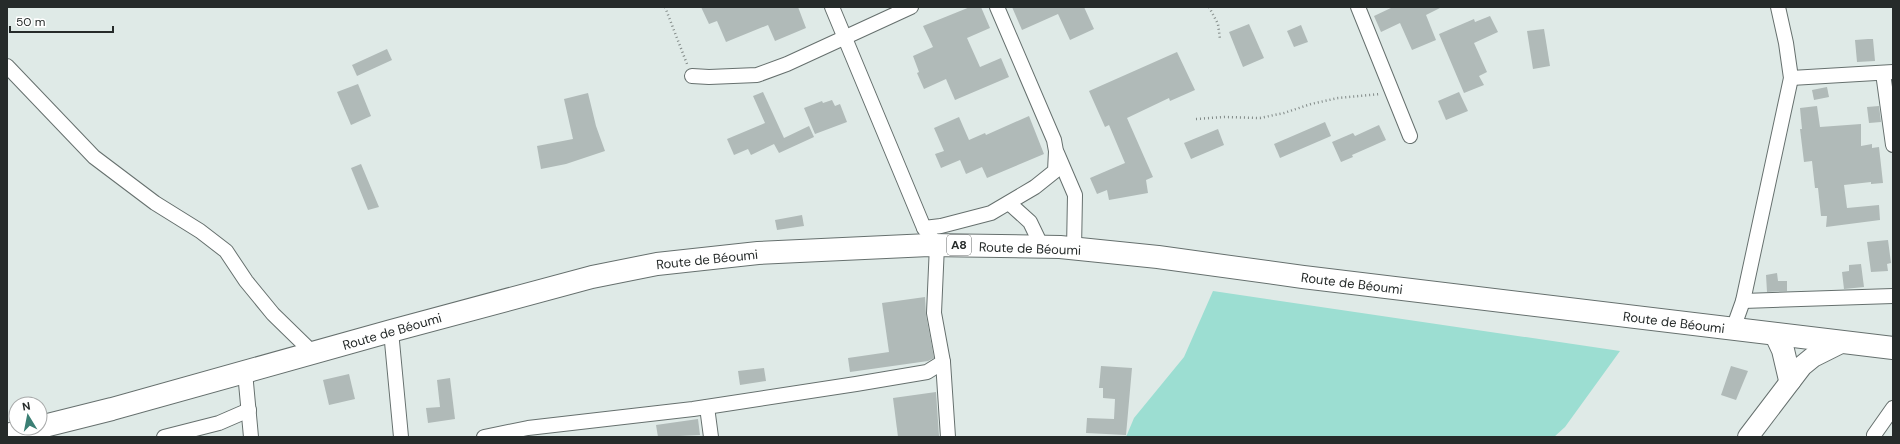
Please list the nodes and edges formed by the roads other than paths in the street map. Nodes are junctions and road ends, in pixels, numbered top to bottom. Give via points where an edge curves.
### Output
1 (832, 7) edge
2 (911, 7) edge
3 (997, 7) edge
4 (1358, 7) edge
5 (1778, 7) edge
6 (846, 38) junction
7 (7, 66) edge
8 (1888, 72) edge
9 (692, 76) road end
10 (1791, 78) junction
11 (1410, 136) dead end
12 (1893, 145) edge
13 (1056, 151) junction
14 (1009, 203) junction
15 (924, 228) junction
16 (937, 245) junction
17 (1042, 247) junction
18 (1074, 249) junction
19 (1893, 296) edge
20 (1743, 301) junction
21 (1734, 329) junction
22 (391, 331) junction
23 (1776, 334) junction
24 (1841, 343) junction
25 (1866, 345) junction
26 (1893, 348) edge
27 (314, 354) junction
28 (943, 362) junction
29 (245, 372) junction
30 (1786, 386) junction
31 (707, 407) junction
32 (1893, 408) edge
33 (248, 410) junction
34 (48, 425) edge
35 (164, 437) edge
36 (251, 437) edge
37 (401, 437) edge
38 (484, 437) edge
39 (712, 437) edge
40 (948, 437) edge
41 (1748, 437) edge
42 (1875, 437) edge

1 - 6 street
2 - 6 street
3 - 13 street via 1054,140
4 - 11 street
5 - 10 street
6 - 9 street via 757,75
6 - 15 street
7 - 27 street via 94,157 155,203 200,231 226,251 273,314
8 - 10 street
8 - 12 street
10 - 20 street
13 - 14 street via 1055,171
13 - 18 street via 1075,195
14 - 15 street via 991,213
14 - 17 street via 1030,222
15 - 16 street
16 - 17 main road, Route de Béoumi / A8
16 - 22 main road, Route de Béoumi / A8 via 758,253 657,264 592,277
16 - 28 street via 934,313
17 - 18 main road, Route de Béoumi / A8
18 - 21 main road, Route de Béoumi / A8 via 1158,257
19 - 20 street
20 - 21 street
21 - 23 main road, Route de Béoumi / A8
22 - 27 main road, Route de Béoumi / A8
22 - 37 street
23 - 24 main road, Route de Béoumi / A8
23 - 30 main road via 1784,350
24 - 25 main road, Route de Béoumi / A8
24 - 30 main road via 1813,357
25 - 26 main road, Route de Béoumi / A8
25 - 30 main road
27 - 29 main road, Route de Béoumi / A8
28 - 31 street via 927,372 910,376
28 - 40 street
29 - 33 street
29 - 34 main road, Route de Béoumi / A8
30 - 41 main road
31 - 38 street via 528,428
31 - 39 street
32 - 42 street
33 - 35 street via 219,423
33 - 36 street

